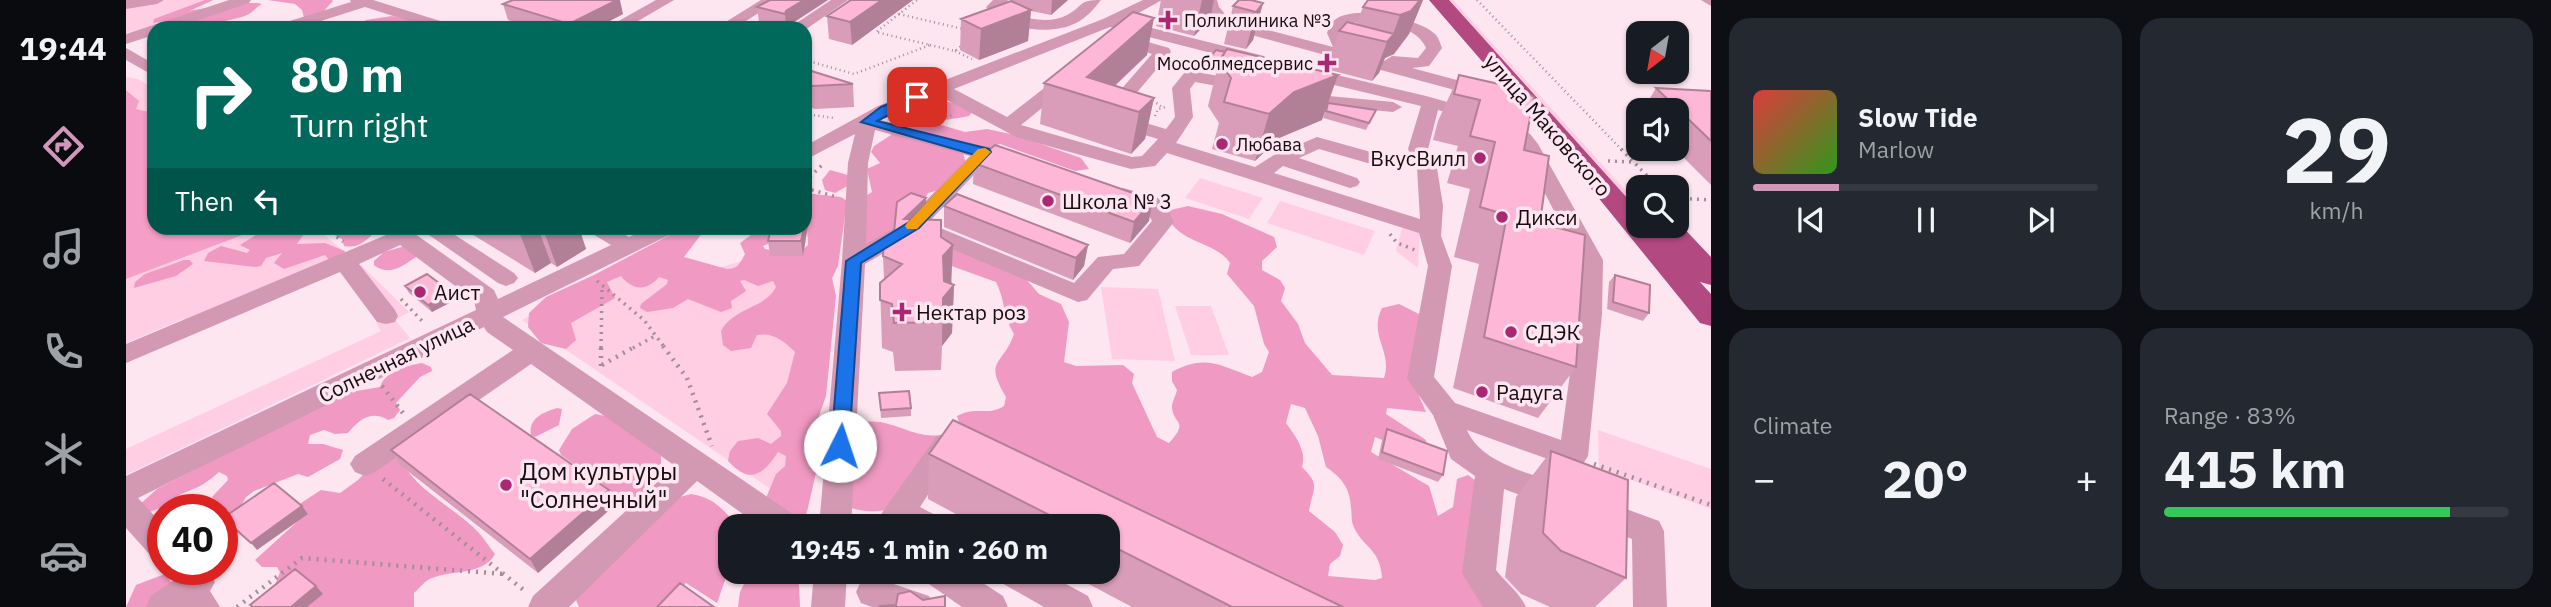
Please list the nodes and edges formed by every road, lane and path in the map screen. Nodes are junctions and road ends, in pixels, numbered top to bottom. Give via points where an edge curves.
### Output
1 (157, 0) edge
2 (244, 0) edge
3 (417, 0) edge
4 (667, 0) edge
5 (772, 0) edge
6 (841, 0) edge
7 (917, 0) edge
8 (1001, 0) edge
9 (1094, 0) edge
10 (1154, 0) edge
11 (1439, 0) edge
12 (1458, 0) edge
13 (1477, 0) edge
14 (360, 1) edge
15 (1209, 1) edge
16 (126, 4) edge
17 (391, 10) junction
18 (899, 14) junction
19 (1070, 20) junction
20 (180, 21) edge
21 (303, 21) edge
22 (425, 21) edge
23 (627, 21) edge
24 (736, 21) edge
25 (808, 21) edge
26 (1089, 29) junction
27 (965, 30) edge
28 (1113, 30) junction
29 (147, 32) edge
30 (126, 39) edge
31 (965, 43) edge
32 (930, 45) junction
33 (1334, 49) junction
34 (126, 53) edge
35 (812, 62) edge
36 (147, 66) edge
37 (1077, 71) edge
38 (1485, 85) junction
39 (938, 88) junction
40 (1260, 89) edge
41 (1283, 95) edge
42 (1437, 108) junction
43 (812, 115) edge
44 (842, 119) dead end
45 (867, 122) junction
46 (1499, 124) junction
47 (1008, 126) junction
48 (1167, 141) junction
49 (812, 151) edge
50 (985, 152) junction
51 (1281, 159) junction
52 (1371, 159) dead end
53 (858, 163) junction
54 (1037, 166) edge
55 (1258, 175) junction
56 (1646, 175) edge
57 (1626, 181) edge
58 (1350, 182) dead end
59 (1102, 187) edge
60 (812, 190) edge
61 (947, 192) junction
62 (838, 198) dead end
63 (1689, 199) edge
64 (1711, 200) edge
65 (972, 201) edge
66 (914, 225) junction
67 (1430, 229) junction
68 (395, 235) edge
69 (407, 235) edge
70 (441, 235) edge
71 (610, 235) edge
72 (651, 235) edge
73 (1677, 238) edge
74 (628, 246) junction
75 (854, 261) junction
76 (345, 262) junction
77 (1711, 275) edge
78 (506, 278) dead end
79 (489, 314) junction
80 (1711, 315) edge
81 (386, 316) dead end
82 (655, 336) junction
83 (531, 351) junction
84 (126, 354) edge
85 (383, 387) dead end
86 (1445, 411) junction
87 (417, 429) junction
88 (976, 449) edge
89 (704, 456) junction
90 (1573, 456) junction
91 (365, 464) joint
92 (1491, 471) junction
93 (126, 490) edge
94 (1711, 505) edge
95 (126, 507) edge
96 (771, 514) edge
97 (836, 514) edge
98 (898, 514) edge
99 (147, 530) edge
100 (504, 574) junction
101 (830, 584) edge
102 (956, 584) edge
103 (1034, 584) edge
104 (873, 592) dead end
105 (237, 607) edge
106 (544, 607) edge
107 (828, 607) edge
108 (917, 607) edge
109 (990, 607) edge
110 (1076, 607) edge
111 (1509, 607) edge
112 (1650, 607) edge

1 - 16 street
2 - 20 street
3 - 17 street
4 - 23 street
5 - 24 street
6 - 25 street
7 - 18 path
8 - 19 street via 994,8 1004,16 1048,24
9 - 19 street
10 - 28 street
11 - 38 main road, улица Маковского
12 - 57 main road, улица Маковского
13 - 56 path
14 - 17 street
14 - 21 street
15 - 33 street via 1224,23
17 - 22 street
18 - 27 path
18 - 32 path via 876,32
19 - 26 street
26 - 28 street
26 - 39 street
28 - 42 street via 1275,65
28 - 48 street via 1163,52 1106,117
29 - 30 street
31 - 32 path via 955,51
32 - 35 path via 854,74
33 - 33 street via 1406,64 1423,62 1434,48 1430,38 1415,28 1369,17 1340,23
33 - 38 street
34 - 36 street
37 - 47 street
38 - 42 street
38 - 46 street
38 - 80 main road, улица Маковского via 1580,159
39 - 45 street
39 - 47 street
40 - 48 street via 1191,76 1181,88 1184,117
41 - 42 street via 1309,101
42 - 46 street
42 - 67 street via 1418,149 1427,168
43 - 44 path
45 - 49 street
45 - 50 street
45 - 53 street
46 - 90 street via 1522,137 1531,150 1591,260 1590,314
47 - 48 street via 1131,163 1148,162
48 - 55 street
49 - 53 street via 842,154
50 - 54 street
50 - 61 street
51 - 52 street via 1317,143
51 - 55 street
51 - 58 street
53 - 75 street
55 - 67 street
59 - 66 street via 1154,204 1163,222 1131,261 1107,262 1078,294
60 - 62 path
61 - 65 street
61 - 66 street
63 - 64 path
66 - 75 street
67 - 86 street via 1440,266 1420,379
68 - 76 street
69 - 79 street via 485,296
70 - 78 street
71 - 74 street
72 - 74 street, Солнечная улица
73 - 77 main road
74 - 79 street, Солнечная улица
75 - 97 street
76 - 81 street
76 - 84 street
79 - 83 street via 496,326
79 - 93 street, Солнечная улица
82 - 82 path via 644,320 602,286 601,366
82 - 89 path via 687,378
83 - 87 street
83 - 89 street
85 - 87 path
86 - 90 street
86 - 92 street via 1461,451
87 - 91 street
88 - 98 street via 952,437
89 - 96 street
89 - 106 street
90 - 94 path
91 - 100 path
92 - 111 street via 1479,573 1498,600
92 - 112 street via 1648,531
95 - 99 street
100 - 105 path via 303,558
100 - 106 path
101 - 107 street
102 - 109 street
103 - 110 street
104 - 108 street

